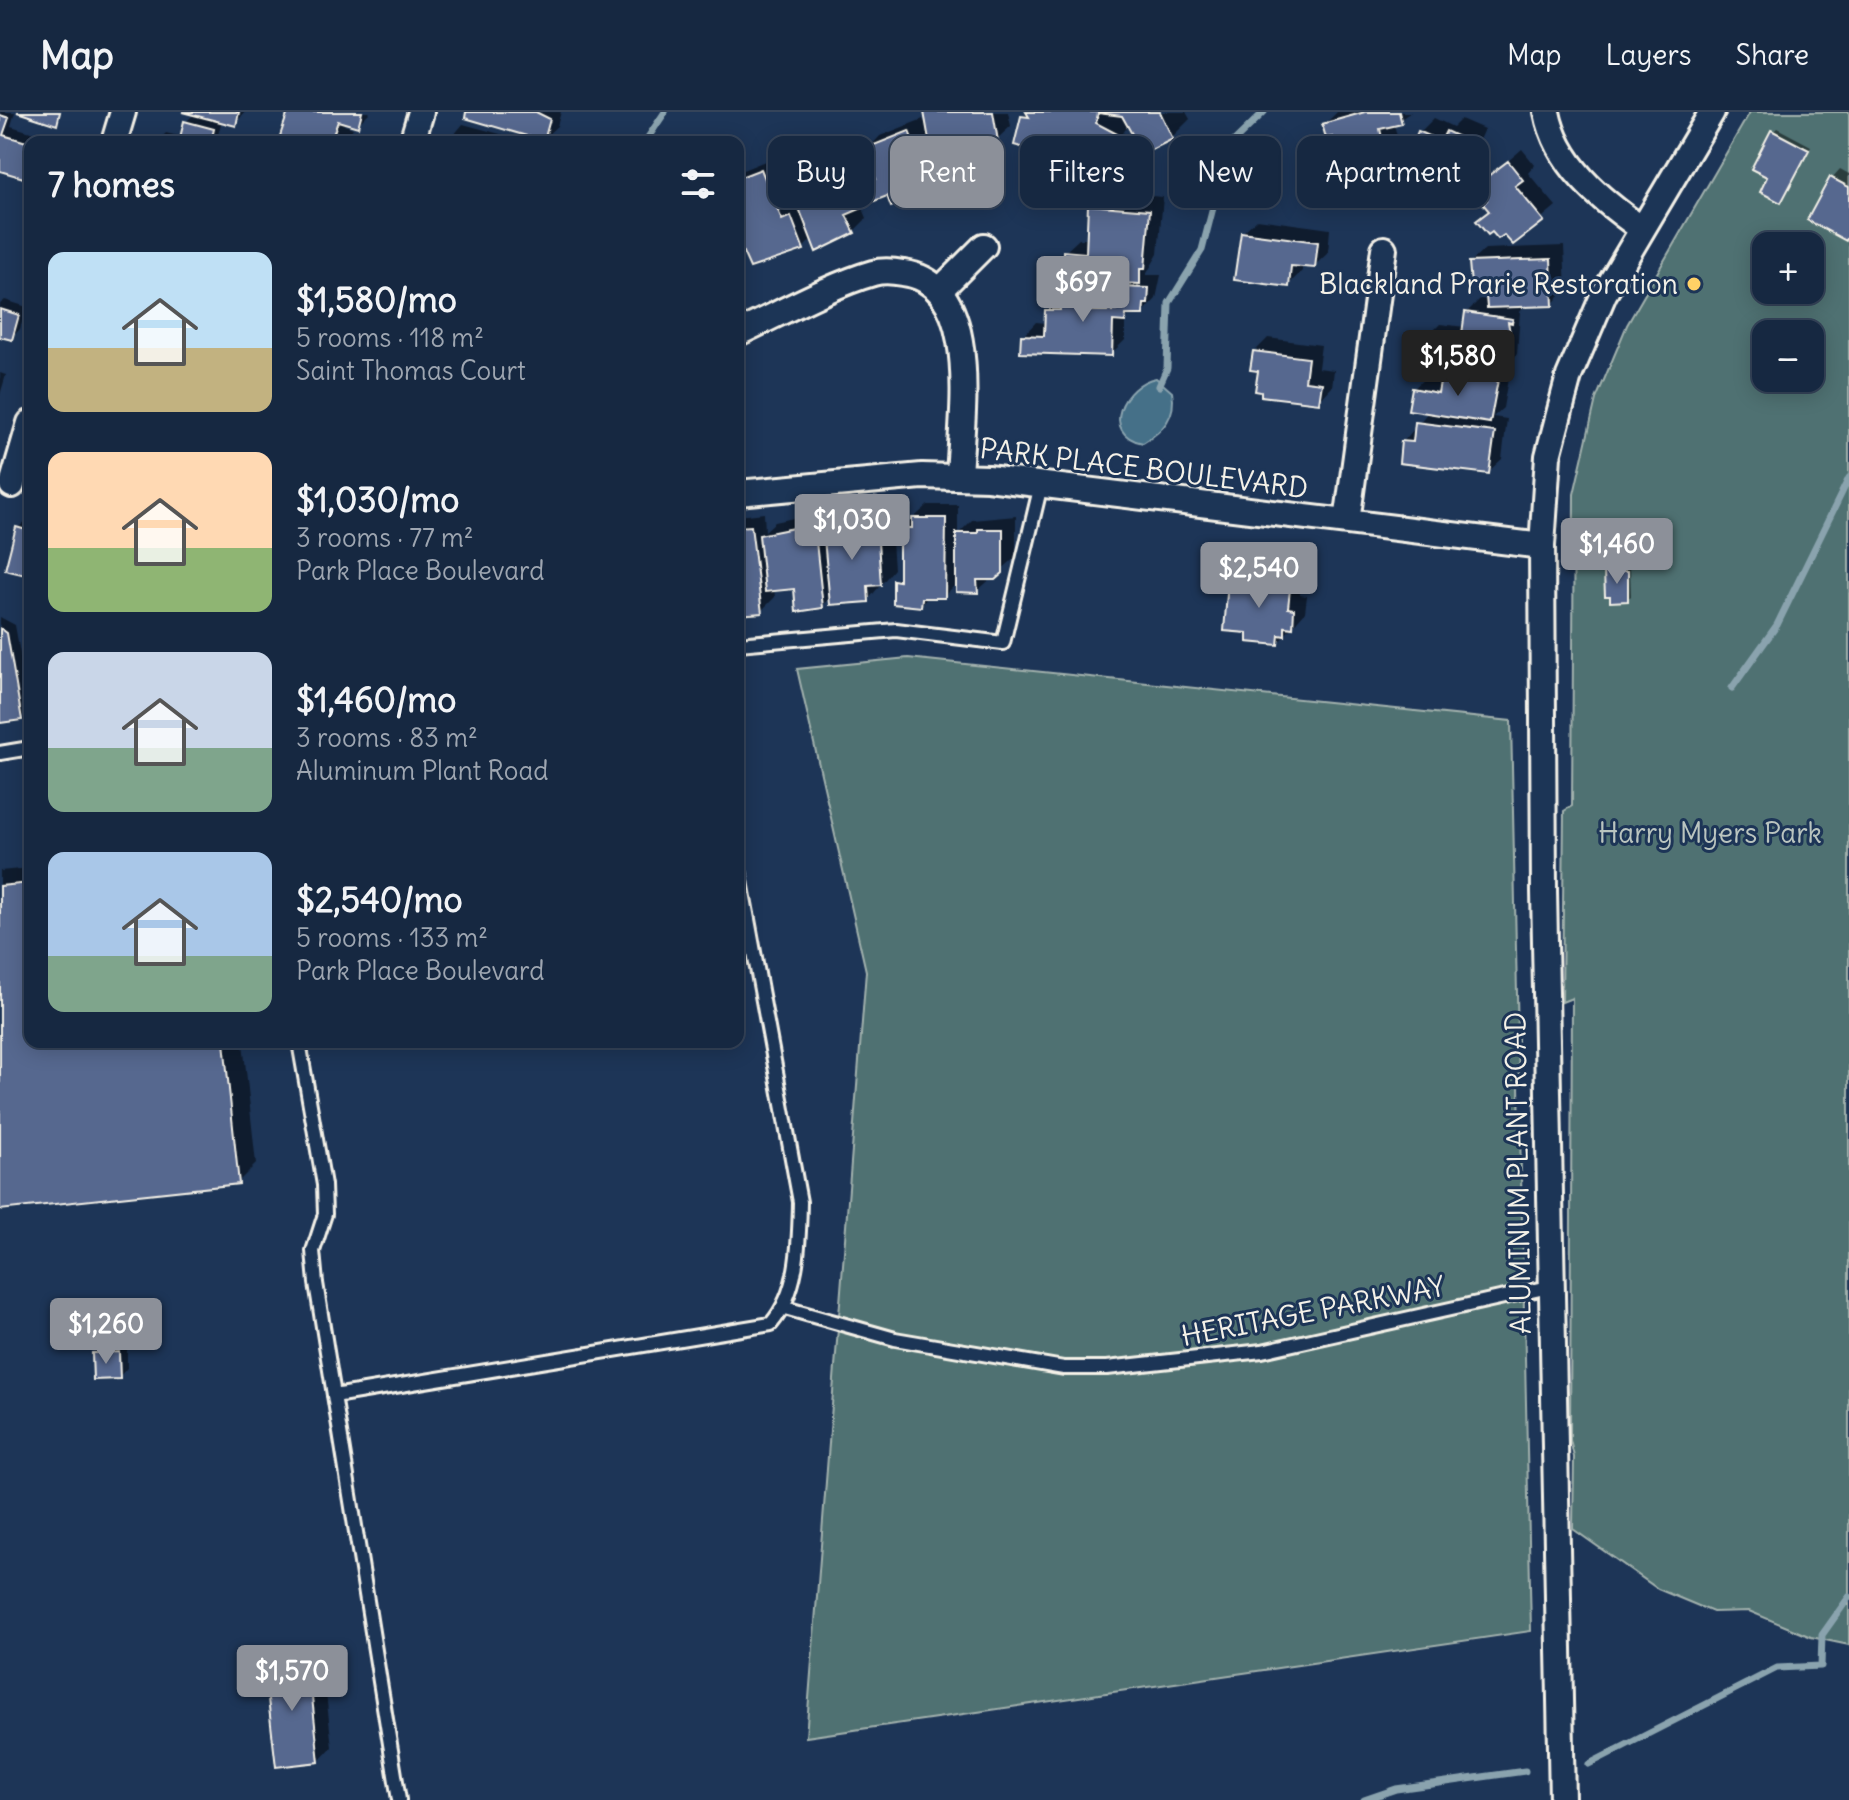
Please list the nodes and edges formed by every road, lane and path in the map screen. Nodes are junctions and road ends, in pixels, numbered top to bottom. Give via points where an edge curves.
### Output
1 (123, 112) edge
2 (421, 112) edge
3 (1547, 112) edge
4 (1712, 112) edge
5 (116, 136) edge
6 (414, 136) edge
7 (1642, 229) junction
8 (984, 246) dead end
9 (1384, 249) dead end
10 (940, 290) junction
11 (744, 330) edge
12 (24, 446) edge
13 (959, 477) junction
14 (14, 485) edge
15 (1041, 485) junction
16 (744, 492) edge
17 (1347, 522) junction
18 (1542, 546) junction
19 (744, 643) edge
20 (24, 749) edge
21 (0, 753) edge
22 (744, 898) edge
23 (300, 1048) edge
24 (1549, 1287) junction
25 (785, 1308) junction
26 (334, 1396) junction
27 (399, 1800) edge
28 (1562, 1800) edge

1 - 5 street
2 - 6 street
3 - 7 street via 1571,166 1609,206
4 - 7 street, ALUMINUM PLANT ROAD
7 - 18 street, ALUMINUM PLANT ROAD via 1604,294 1569,376 1548,456
8 - 10 street
9 - 17 street
10 - 11 street via 916,274 874,272
10 - 13 street via 958,324 961,352
12 - 14 street
13 - 15 street, PARK PLACE BOULEVARD
13 - 16 street, PARK PLACE BOULEVARD
15 - 17 street, PARK PLACE BOULEVARD
15 - 19 lane via 1003,643 896,630
17 - 18 street, PARK PLACE BOULEVARD
18 - 24 street, ALUMINUM PLANT ROAD
20 - 21 lane
22 - 25 lane via 800,1202 799,1248
23 - 26 lane via 324,1185 325,1214 313,1251
24 - 25 lane, HERITAGE PARKWAY via 1262,1351 1107,1368 1064,1368 895,1339
24 - 28 street, ALUMINUM PLANT ROAD
25 - 26 lane via 771,1324
26 - 27 lane

